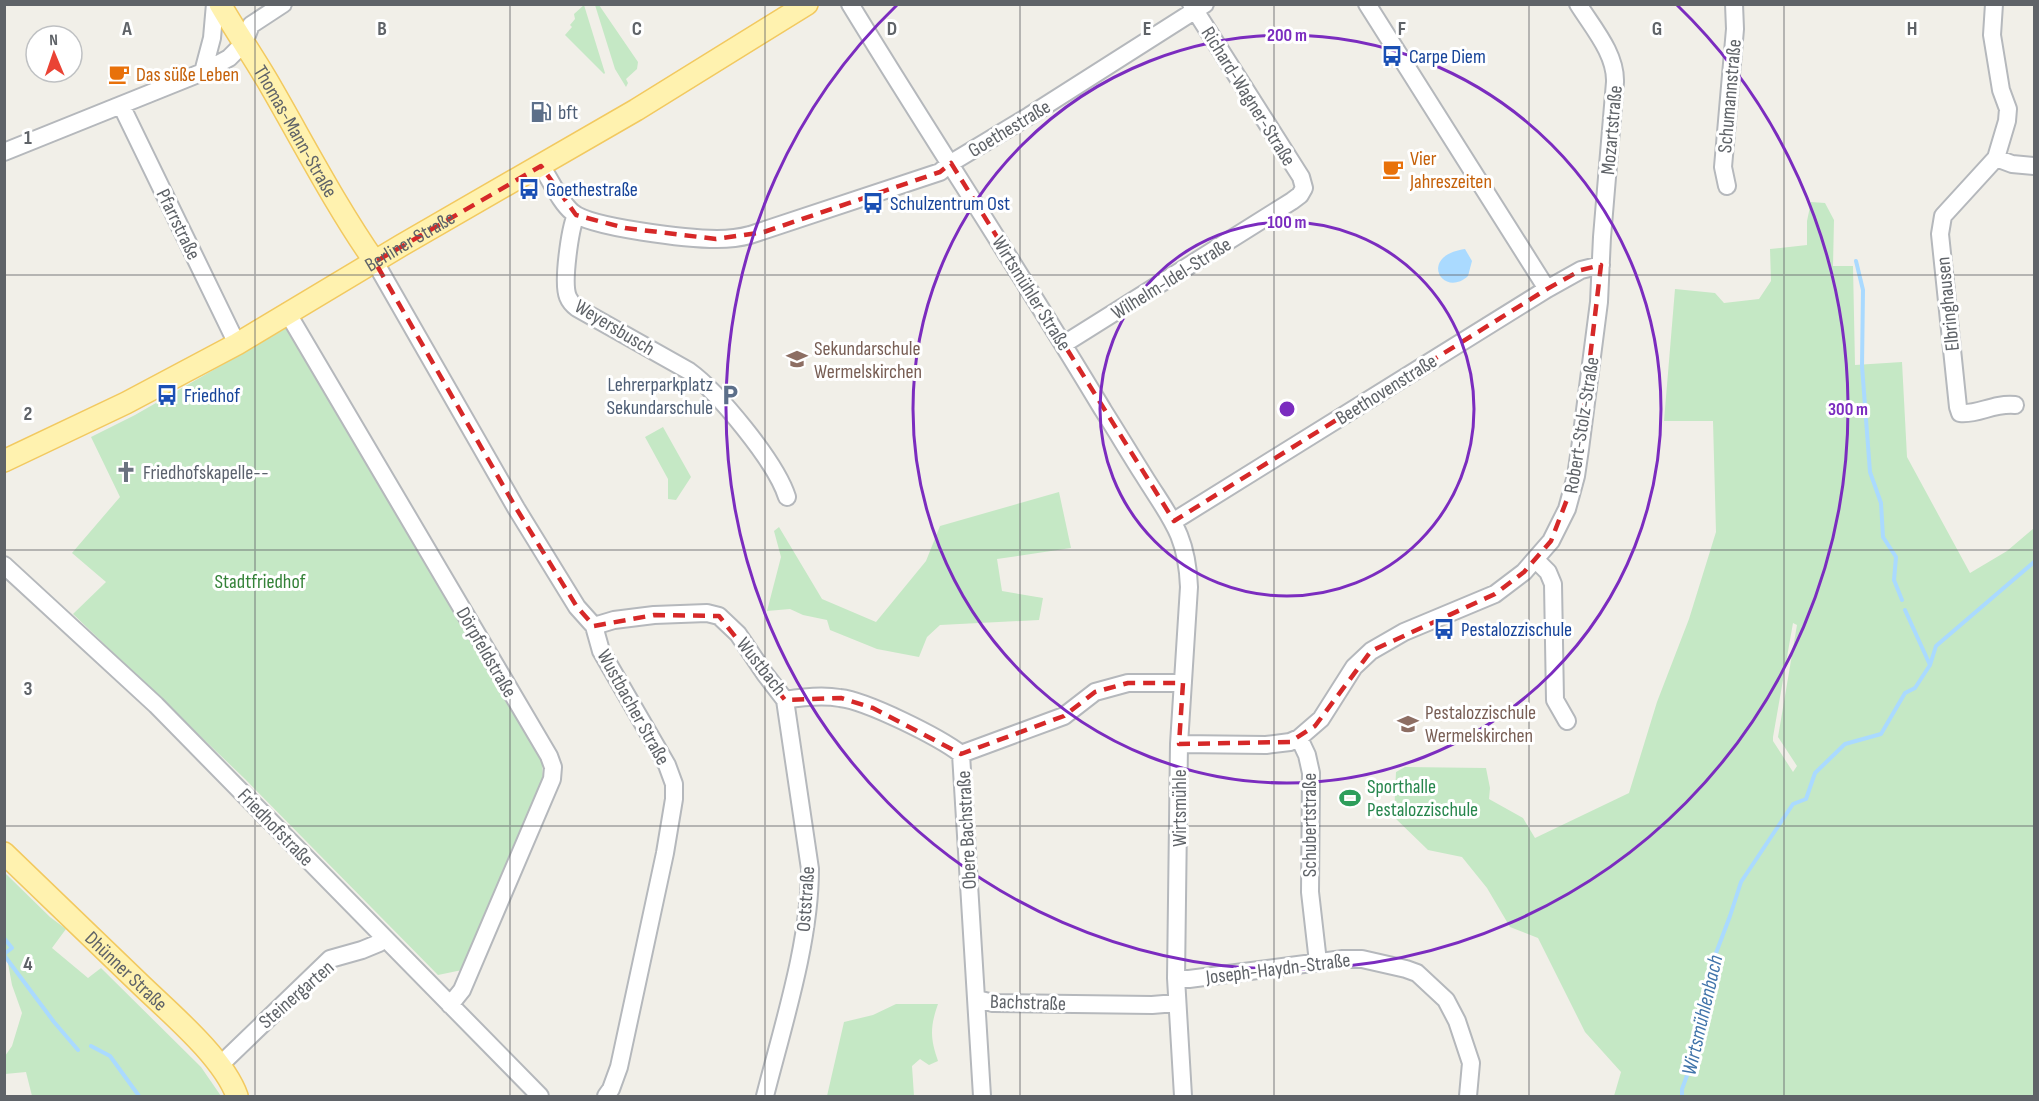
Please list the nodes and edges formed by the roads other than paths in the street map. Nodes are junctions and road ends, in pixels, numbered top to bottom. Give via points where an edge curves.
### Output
1 (215, 4) edge
2 (220, 4) edge
3 (283, 4) edge
4 (807, 4) edge
5 (849, 4) edge
6 (1367, 4) edge
7 (1578, 4) edge
8 (1734, 4) edge
9 (1994, 4) edge
10 (1197, 7) edge
11 (244, 43) junction
12 (203, 72) junction
13 (121, 105) junction
14 (4, 152) edge
15 (1996, 158) junction
16 (951, 163) junction
17 (541, 166) junction
18 (2034, 166) edge
19 (1727, 186) dead end
20 (1304, 188) joint
21 (576, 214) junction
22 (375, 262) junction
23 (1601, 265) junction
24 (1547, 290) junction
25 (287, 312) junction
26 (237, 344) junction
27 (1064, 344) junction
28 (2015, 405) dead end
29 (4, 461) edge
30 (787, 496) dead end
31 (1174, 521) junction
32 (1536, 560) junction
33 (4, 565) edge
34 (594, 626) junction
35 (1183, 683) junction
36 (785, 700) junction
37 (1567, 721) dead end
38 (1299, 738) junction
39 (1179, 744) junction
40 (961, 754) junction
41 (4, 853) edge
42 (384, 938) junction
43 (1318, 962) junction
44 (1176, 978) junction
45 (977, 999) junction
46 (1176, 1003) junction
47 (450, 1005) junction
48 (219, 1065) junction
49 (237, 1096) edge
50 (540, 1096) edge
51 (606, 1096) edge
52 (765, 1096) edge
53 (982, 1096) edge
54 (1183, 1096) edge
55 (1468, 1096) edge

1 - 12 street
2 - 11 main road
3 - 11 street via 251,25
4 - 17 main road, Berliner Straße
5 - 16 street, Wirtsmühler Straße
6 - 24 street
7 - 23 street, Mozartstraße via 1607,51 1615,72
8 - 19 street, Schumannstraße via 1723,167
9 - 15 street, Elbringhausen via 1995,60 2008,109
10 - 16 street, Goethestraße
10 - 20 street, Richard-Wagner-Straße via 1301,177
11 - 12 street, Thomas-Mann-Straße via 229,58
11 - 22 main road, Thomas-Mann-Straße
12 - 13 street, Thomas-Mann-Straße
13 - 14 street, Thomas-Mann-Straße
13 - 26 street, Pfarrstraße
15 - 18 street
15 - 28 street, Elbringhausen via 1943,216 1940,234 1960,413 2001,404
16 - 21 street, Goethestraße via 940,172 733,239 635,229
16 - 27 street, Wirtsmühler Straße
17 - 21 street
17 - 22 main road, Berliner Straße
20 - 27 street, Wilhelm-Idel-Straße via 1292,201
21 - 30 street, Weyersbusch via 571,228 569,300 703,382 761,452
22 - 25 main road, Berliner Straße
22 - 34 street, Wustbacher Straße via 516,508 577,608
23 - 24 street, Beethovenstraße via 1581,270
23 - 32 street, Robert-Stolz-Straße via 1576,476 1560,525
24 - 31 street, Beethovenstraße
25 - 26 main road, Berliner Straße
25 - 47 street, Dörpfeldstraße via 553,767 552,779 462,990
26 - 29 main road, Berliner Straße
27 - 31 street, Wirtsmühler Straße
31 - 35 street, Wirtsmühle via 1189,578
32 - 37 street via 1553,584 1555,700
32 - 38 street, Robert-Stolz-Straße via 1495,594 1404,632 1371,651 1354,667 1321,719
33 - 42 street, Friedhofstraße via 156,705
34 - 36 street, Wustbach via 614,620 691,612 719,616 738,634
34 - 51 street, Wustbacher Straße via 601,651 667,765 674,784 665,853 626,1038
35 - 39 street, Wirtsmühle
35 - 40 street, Obere Bachstraße via 1128,683 1095,692 1064,716
36 - 40 street, Wustbach via 841,698 873,708
36 - 52 street, Oststraße via 810,890 804,934
38 - 39 street via 1266,746
38 - 43 street, Schubertstraße via 1311,773 1310,892
39 - 44 street, Wirtsmühle
40 - 45 street, Obere Bachstraße
41 - 48 main road, Dhünner Straße
42 - 47 street, Friedhofstraße
42 - 48 street, Steinergarten via 362,950 330,959
43 - 44 street, Joseph-Haydn-Straße
43 - 55 street, Joseph-Haydn-Straße via 1382,962 1417,973 1437,990 1452,1009 1471,1063
44 - 46 street, Wirtsmühle
45 - 46 street, Bachstraße via 993,1003
45 - 53 street, Bachstraße
46 - 54 street, Wirtsmühle
47 - 50 street, Friedhofstraße
48 - 49 main road, Dhünner Straße

